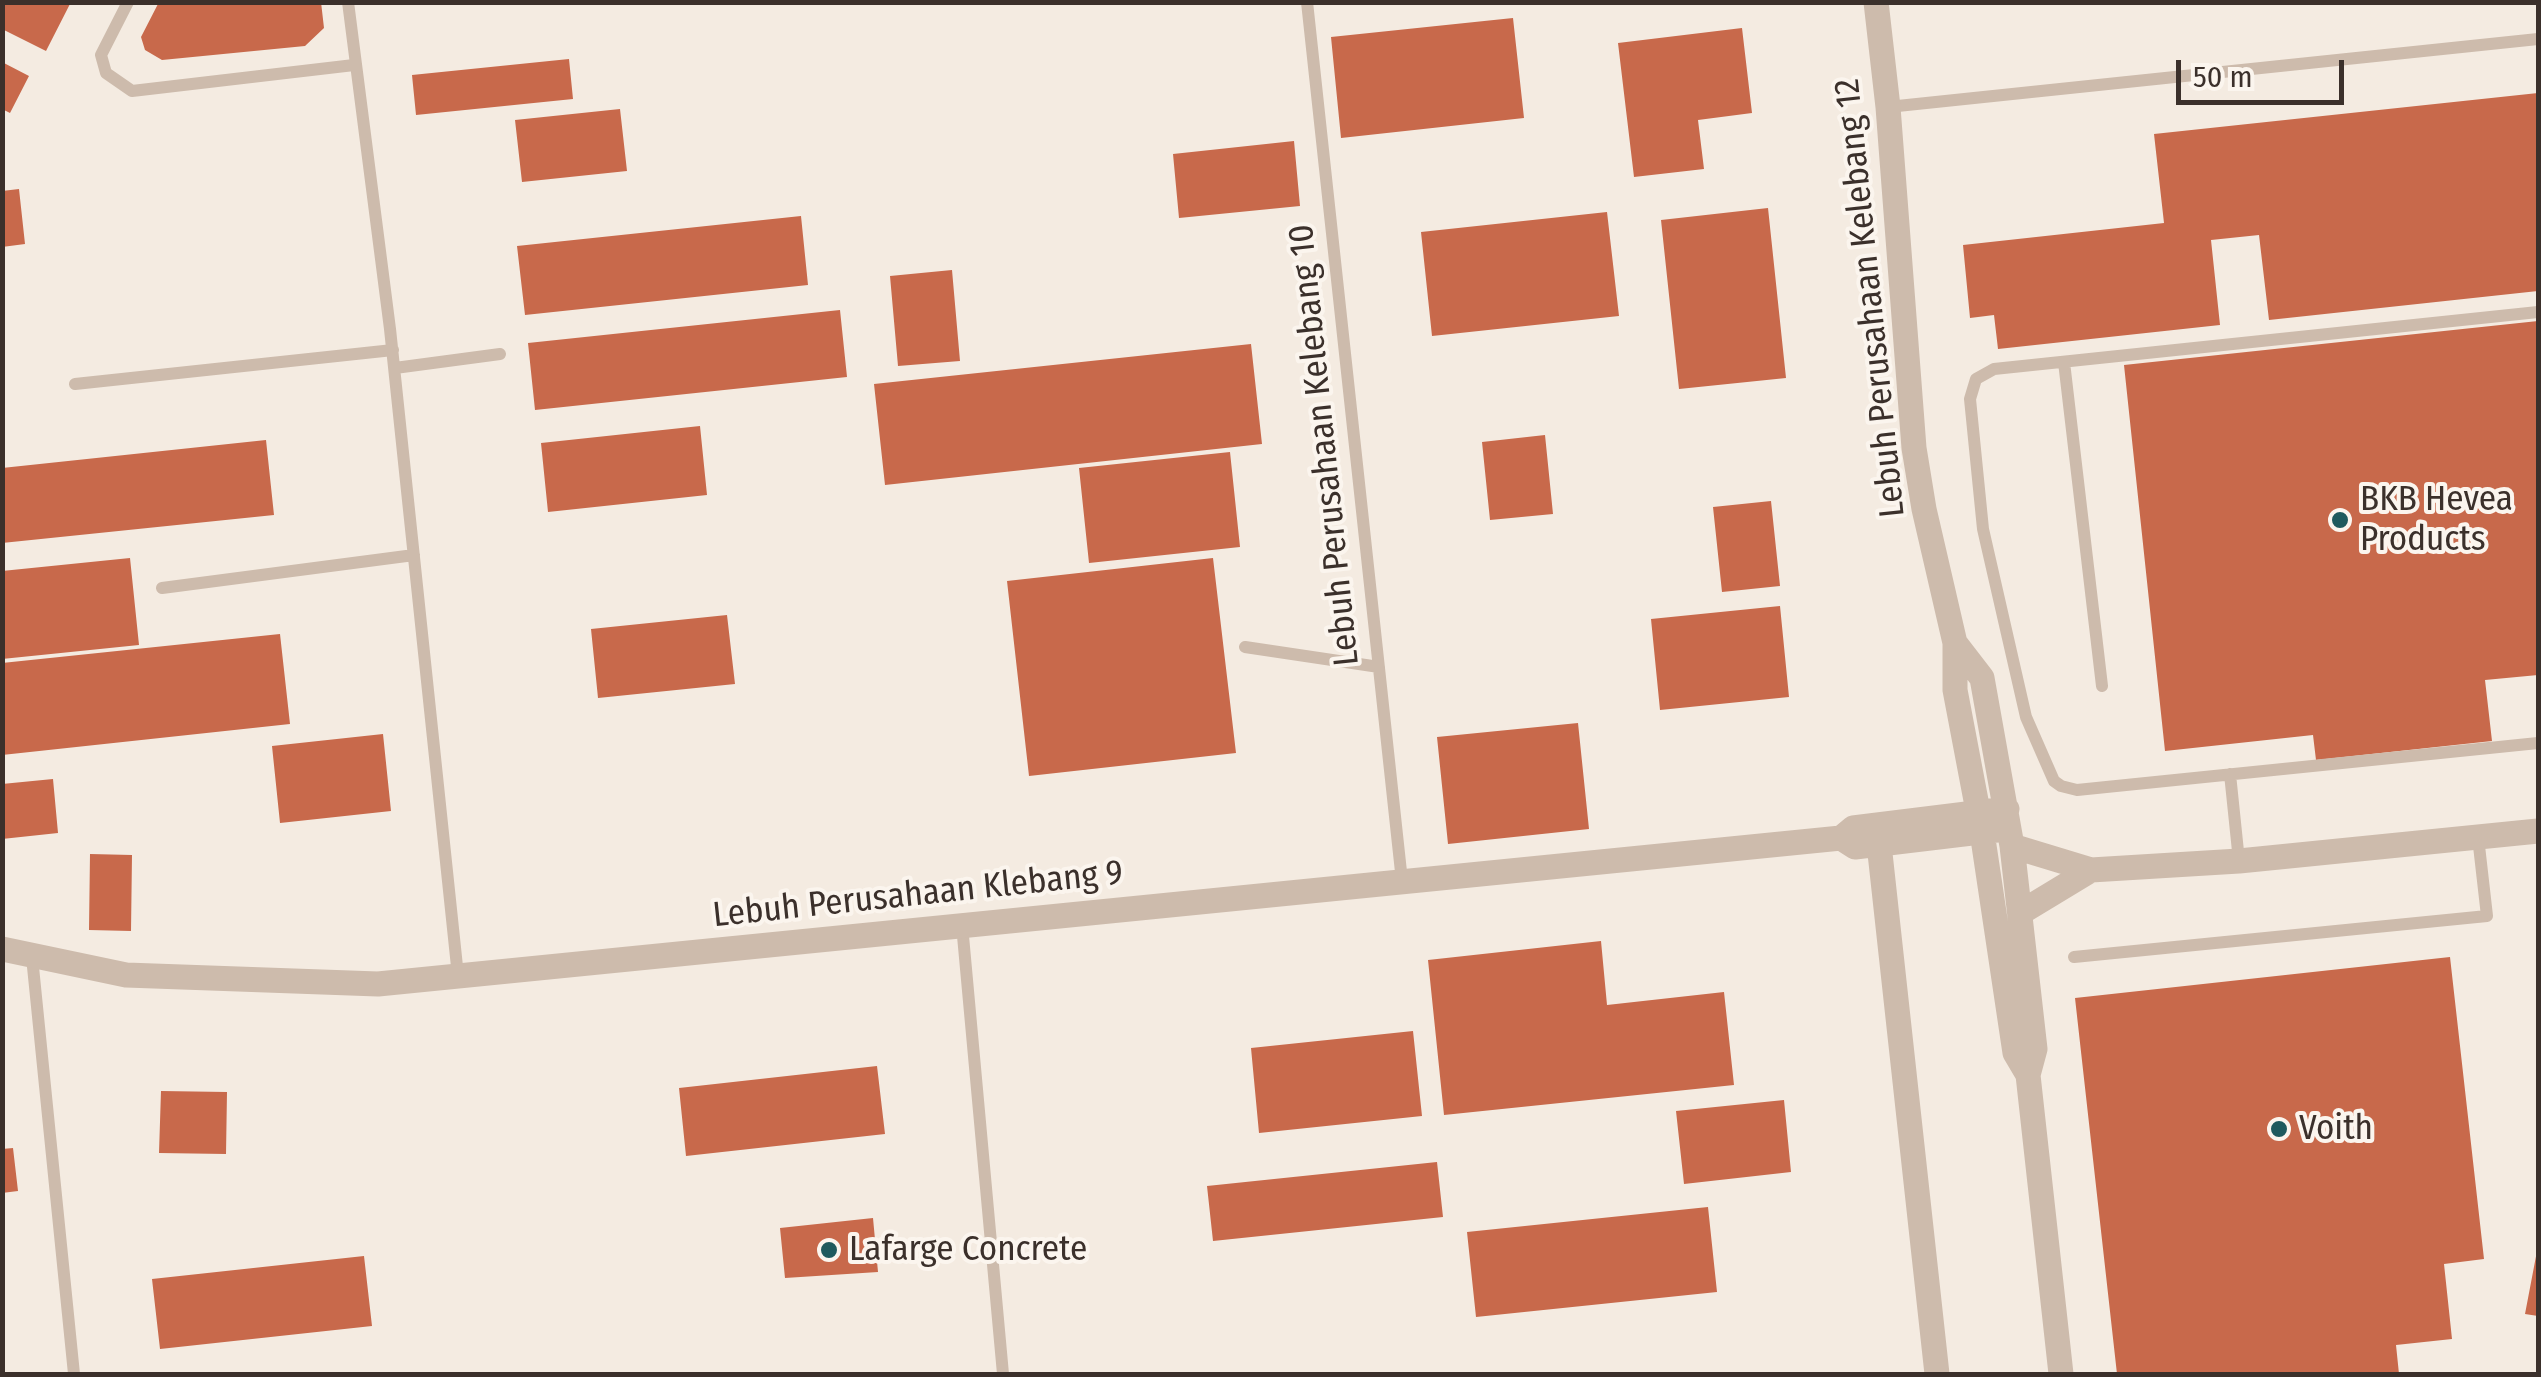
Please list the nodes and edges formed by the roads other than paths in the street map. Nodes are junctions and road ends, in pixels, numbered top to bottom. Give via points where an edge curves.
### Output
1 (128, 2) edge
2 (348, 2) edge
3 (1307, 2) edge
4 (1876, 2) edge
5 (2538, 39) edge
6 (354, 65) junction
7 (1888, 108) junction
8 (2538, 312) edge
9 (392, 350) junction
10 (500, 354) dead end
11 (2064, 362) junction
12 (394, 368) junction
13 (76, 384) dead end
14 (414, 555) junction
15 (162, 588) dead end
16 (1956, 643) junction
17 (1246, 647) dead end
18 (1379, 667) junction
19 (2102, 686) dead end
20 (2538, 742) edge
21 (2230, 774) junction
22 (1980, 822) junction
23 (2010, 828) junction
24 (2538, 831) edge
25 (2478, 837) junction
26 (1840, 838) junction
27 (1879, 844) junction
28 (2239, 861) junction
29 (2091, 870) junction
30 (1402, 881) junction
31 (2020, 914) junction
32 (962, 926) junction
33 (2, 950) edge
34 (32, 957) junction
35 (2074, 957) dead end
36 (458, 976) junction
37 (2028, 1075) junction
38 (74, 1374) edge
39 (1003, 1374) edge
40 (1937, 1374) edge
41 (2060, 1374) edge

1 - 6 lane via 102,55 106,73 132,91
2 - 6 lane
3 - 18 lane, Lebuh Perusahaan Kelebang 10
4 - 7 street, Lebuh Perusahaan Kelebang 12
5 - 7 lane
6 - 9 lane
7 - 16 street, Lebuh Perusahaan Kelebang 12 via 1914,448
8 - 11 lane
9 - 12 lane
9 - 13 lane
10 - 12 lane
11 - 19 lane
11 - 21 lane via 1984,373 1970,399 1983,529 2026,718 2054,780 2069,790
12 - 14 lane
14 - 15 lane
14 - 36 lane
16 - 22 street, Lebuh Perusahaan Kelebang 12 via 1955,690
16 - 23 street, Lebuh Perusahaan Kelebang 12 via 1982,678
17 - 18 lane
18 - 30 lane, Lebuh Perusahaan Kelebang 10
20 - 21 lane
21 - 28 lane
22 - 23 street, Lebuh Perusahaan Klebang 9
22 - 26 street, Lebuh Perusahaan Klebang 9 via 1853,828
22 - 27 street, Lebuh Perusahaan Klebang 9
22 - 37 street, Lebuh Perusahaan Kelebang 12 via 2015,1053
23 - 29 street
23 - 31 street, Lebuh Perusahaan Kelebang 12
24 - 25 street
25 - 28 street
25 - 35 lane via 2487,916
26 - 27 street, Lebuh Perusahaan Klebang 9 via 1855,847
26 - 30 street, Lebuh Perusahaan Klebang 9
27 - 40 street
28 - 29 street
29 - 31 street
30 - 32 street, Lebuh Perusahaan Klebang 9
31 - 37 street, Lebuh Perusahaan Kelebang 12 via 2035,1049
32 - 36 street, Lebuh Perusahaan Klebang 9
32 - 39 lane
33 - 34 street, Lebuh Perusahaan Klebang 9
34 - 36 street, Lebuh Perusahaan Klebang 9 via 126,974 378,984
34 - 38 lane
37 - 41 street, Lebuh Perusahaan Kelebang 12

